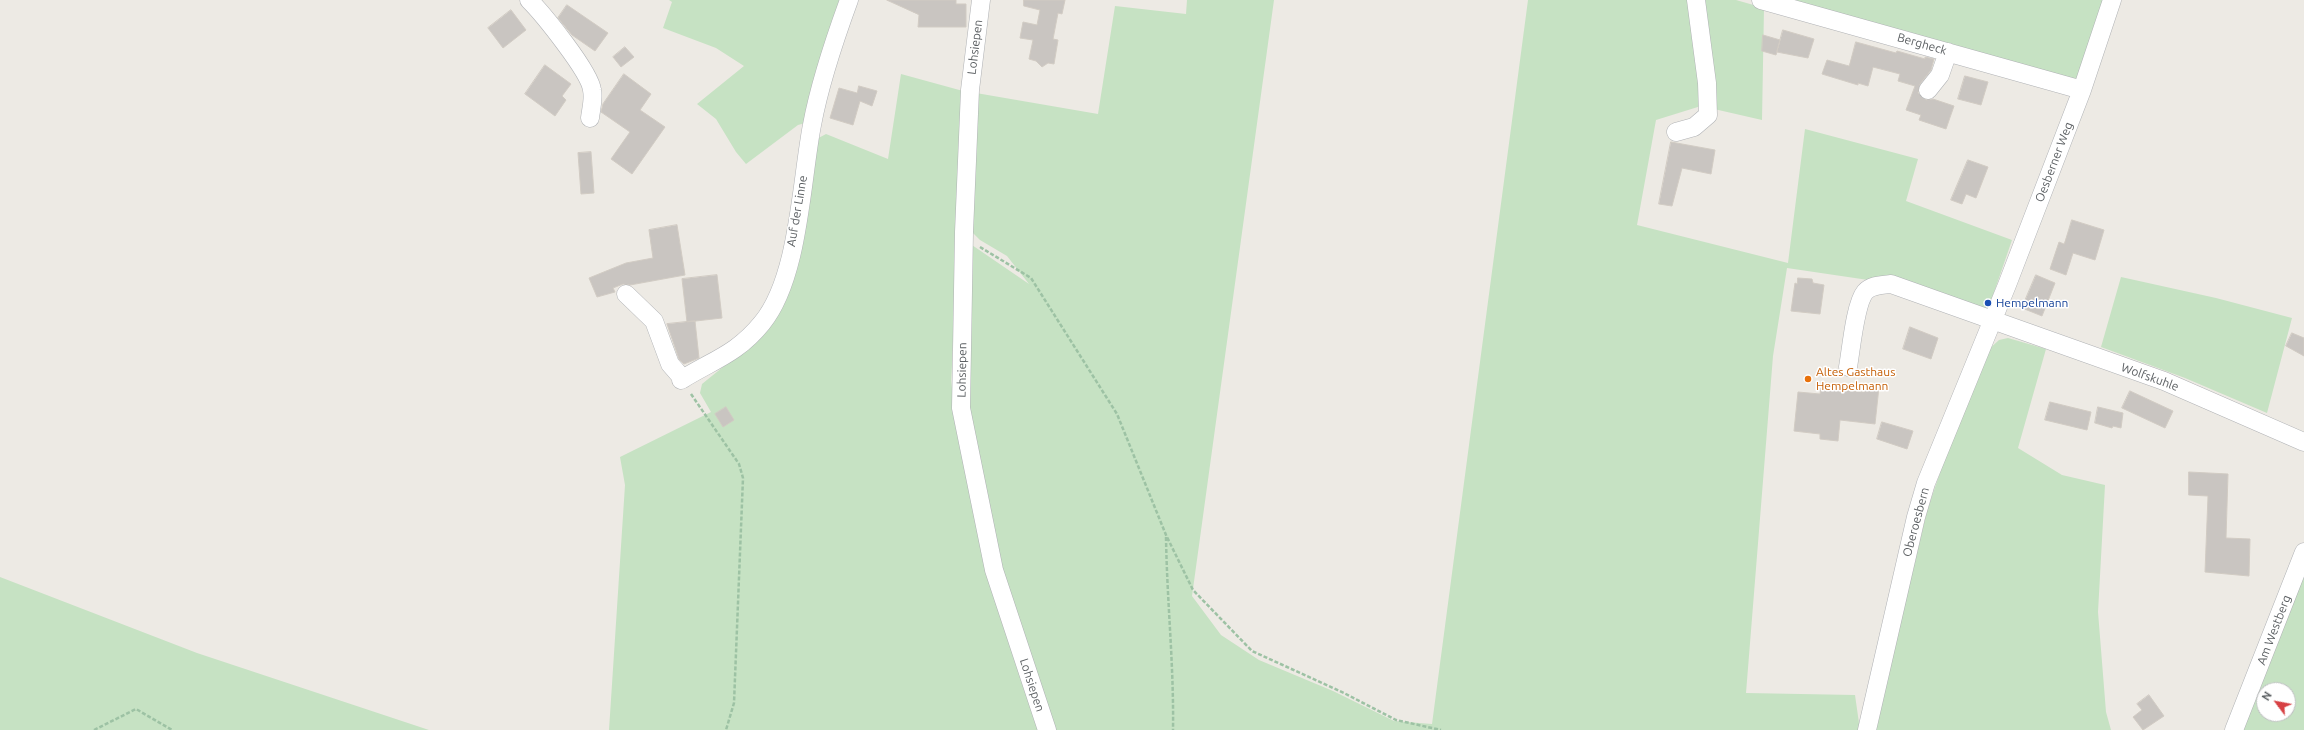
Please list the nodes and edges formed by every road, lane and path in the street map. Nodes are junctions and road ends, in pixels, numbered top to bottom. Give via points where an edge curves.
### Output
1 (529, 0) edge
2 (849, 0) edge
3 (980, 0) edge
4 (1696, 0) edge
5 (1762, 0) edge
6 (2112, 0) edge
7 (1948, 52) junction
8 (1928, 90) dead end
9 (2082, 90) junction
10 (590, 118) dead end
11 (1676, 132) dead end
12 (964, 232) junction
13 (626, 294) dead end
14 (1992, 322) junction
15 (1848, 367) dead end
16 (682, 380) junction
17 (2304, 442) edge
18 (1166, 535) junction
19 (2304, 552) edge
20 (94, 730) edge
21 (172, 730) edge
22 (726, 730) edge
23 (1047, 730) edge
24 (1172, 730) edge
25 (1441, 730) edge
26 (1867, 730) edge
27 (2234, 730) edge

1 - 10 street via 590,81
2 - 16 street, Auf der Linne via 818,95 793,240 782,286 762,323 745,341 725,357
3 - 12 street, Lohsiepen via 970,90
4 - 11 street via 1707,83 1708,115 1694,127
5 - 7 street, Bergheck
6 - 9 street, Oesberner Weg
7 - 8 street via 1940,75
7 - 9 street, Bergheck
9 - 14 street, Oesberner Weg
12 - 18 path via 978,246 1031,278 1117,414
12 - 23 street, Lohsiepen via 961,408 994,570
13 - 16 street via 654,321 670,364
14 - 15 street, Wolfskuhle via 1932,297 1891,284 1877,285 1865,292 1859,305
14 - 17 street, Wolfskuhle via 2164,381
14 - 26 street, Oberoesbern via 1926,483 1910,539
16 - 22 path via 739,464 743,478 734,703
18 - 24 path via 1167,592 1174,680
18 - 25 path via 1193,590 1252,651 1396,720
19 - 27 street, Am Westberg
20 - 21 path via 136,710

